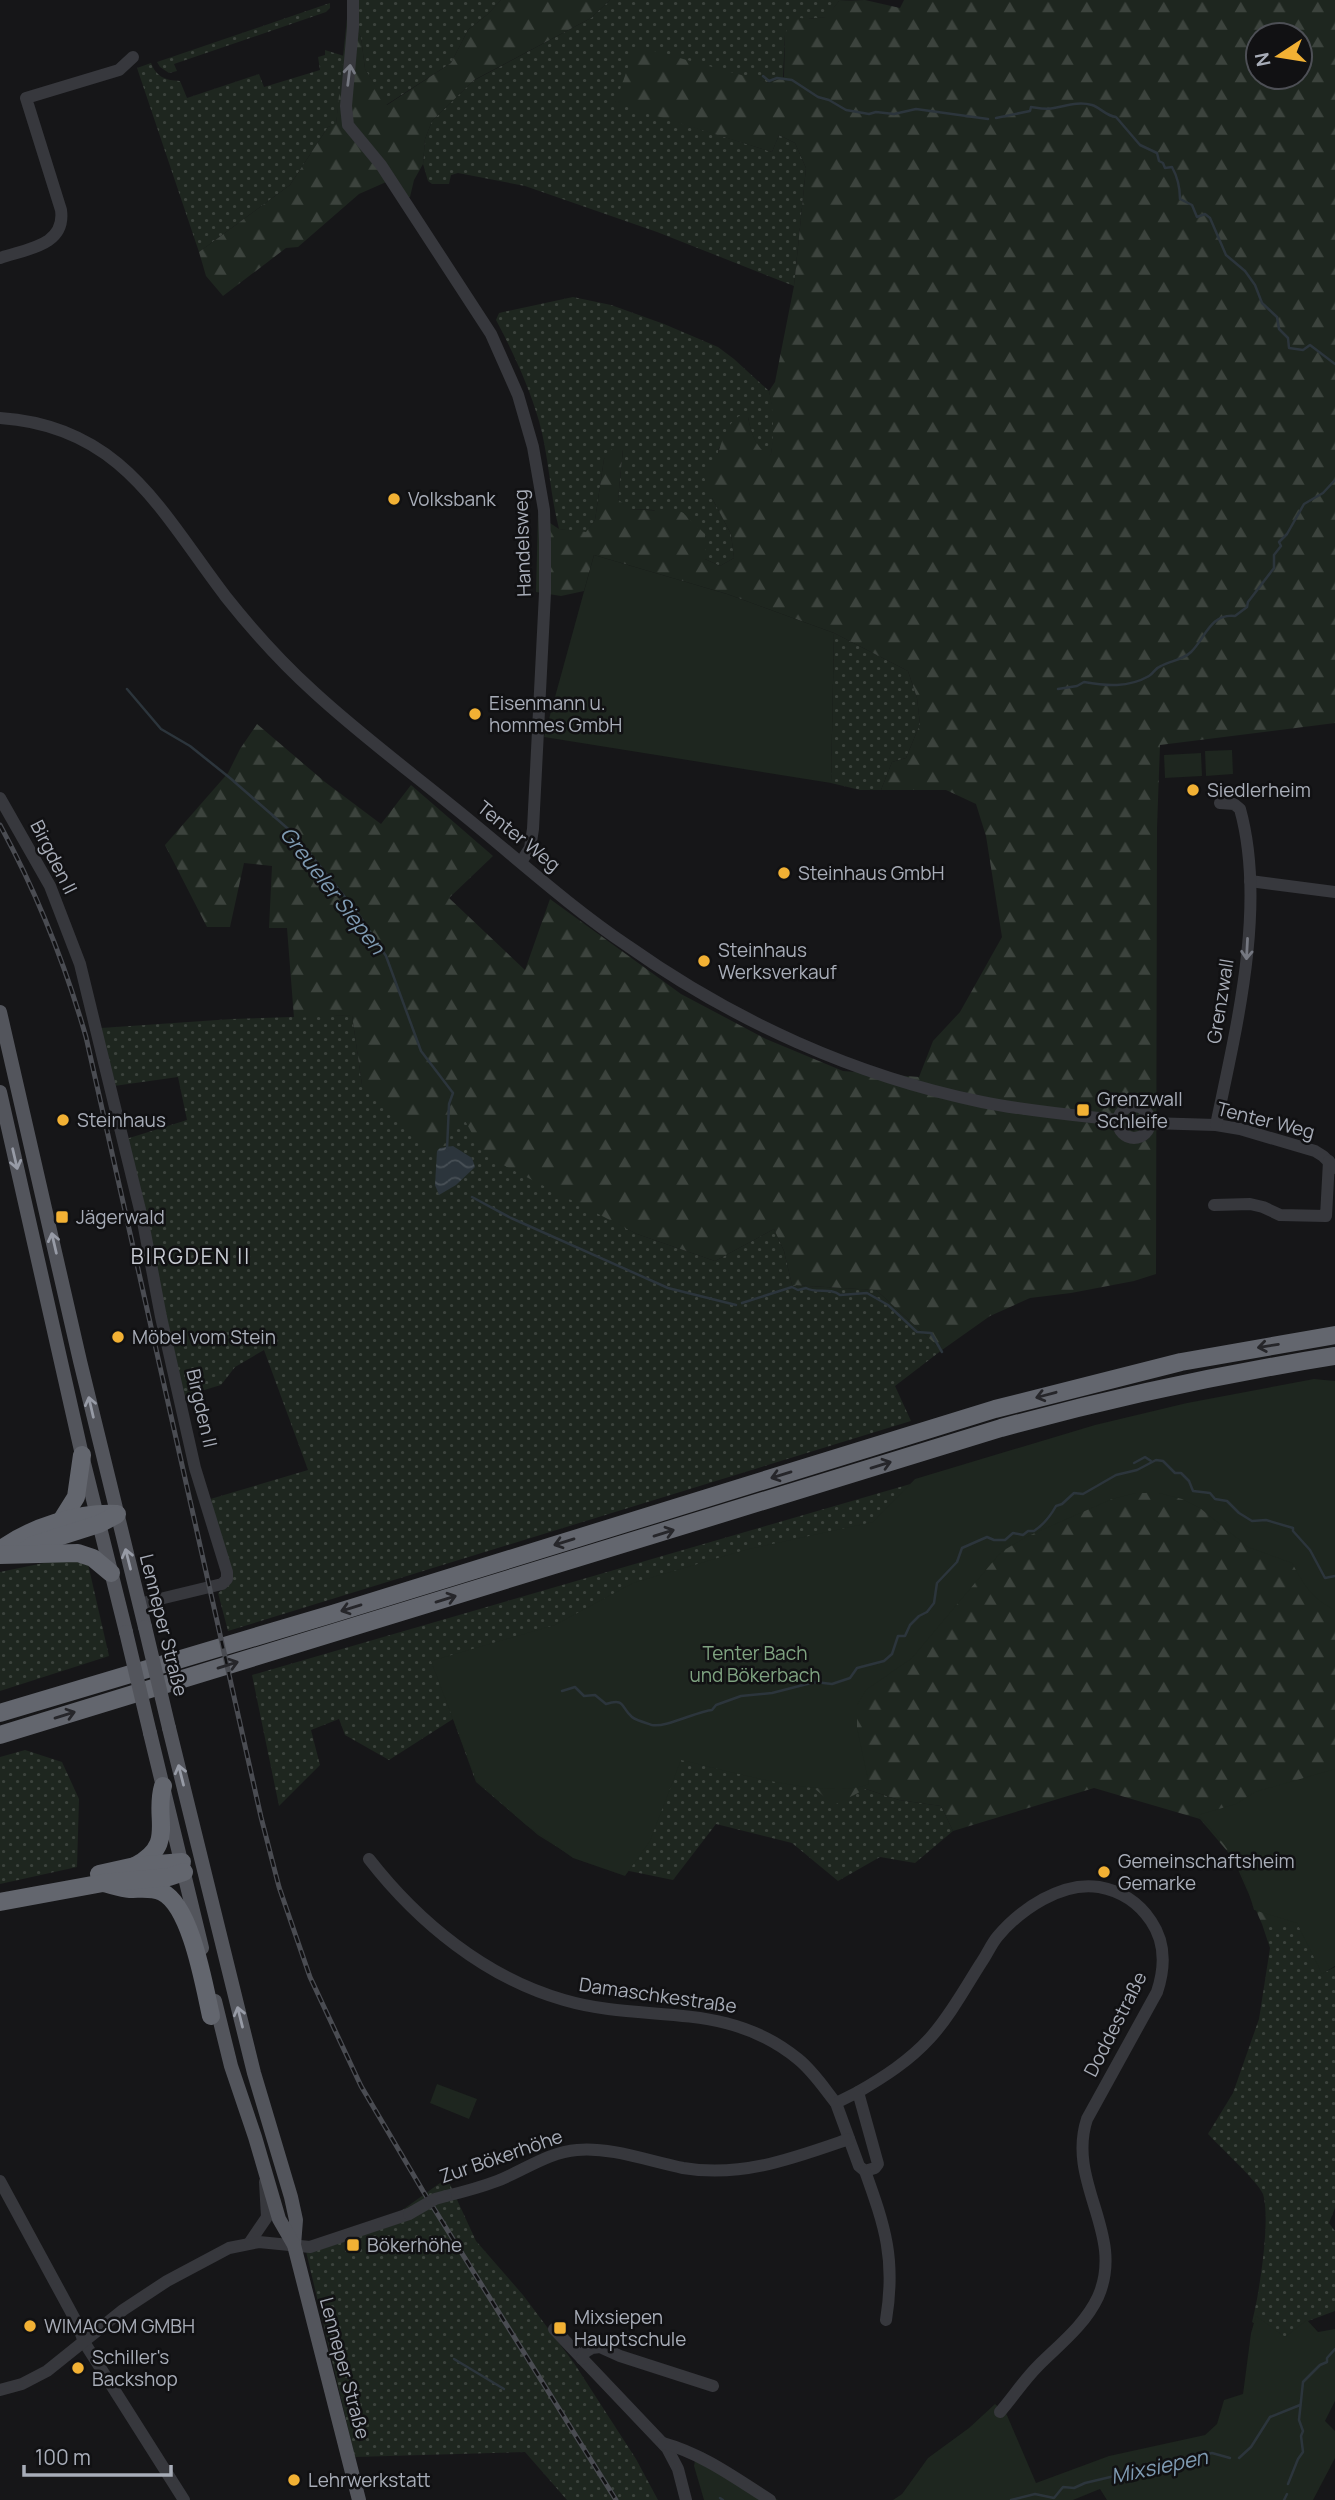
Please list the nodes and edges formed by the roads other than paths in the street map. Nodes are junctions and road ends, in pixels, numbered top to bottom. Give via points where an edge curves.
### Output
1 (353, 0) edge
2 (133, 57) dead end
3 (0, 258) edge
4 (0, 418) edge
5 (0, 798) edge
6 (1220, 803) dead end
7 (521, 862) junction
8 (1250, 881) junction
9 (1335, 892) edge
10 (0, 1012) edge
11 (0, 1092) edge
12 (1118, 1121) junction
13 (1149, 1123) junction
14 (1216, 1125) junction
15 (1332, 1165) edge
16 (1214, 1205) dead end
17 (1335, 1335) edge
18 (1335, 1356) edge
19 (82, 1455) junction
20 (117, 1514) junction
21 (98, 1519) junction
22 (61, 1521) junction
23 (0, 1552) edge
24 (20, 1554) junction
25 (111, 1573) junction
26 (139, 1604) junction
27 (0, 1713) edge
28 (0, 1735) edge
29 (163, 1786) junction
30 (369, 1859) dead end
31 (203, 1863) junction
32 (135, 1866) junction
33 (183, 1867) junction
34 (103, 1882) junction
35 (0, 1894) edge
36 (0, 1902) edge
37 (216, 2022) junction
38 (858, 2092) junction
39 (836, 2103) junction
40 (849, 2139) junction
41 (265, 2170) junction
42 (865, 2171) junction
43 (0, 2180) edge
44 (250, 2242) junction
45 (294, 2245) junction
46 (886, 2320) dead end
47 (554, 2329) dead end
48 (84, 2342) junction
49 (582, 2359) junction
50 (713, 2386) dead end
51 (0, 2390) edge
52 (1000, 2412) dead end
53 (662, 2442) junction
54 (184, 2500) edge
55 (359, 2500) edge
56 (687, 2500) edge
57 (770, 2500) edge

7 -> 1 street, Handelsweg via 530,848 533,829 545,593 542,497 526,421 499,351 422,217 348,125
2 - 3 street via 119,70 26,98 61,210 61,224 49,241
4 - 7 street, Tenter Weg via 57,429 121,465 158,503 253,631 293,673
5 - 26 street, Birgden II via 50,886 79,964 143,1222 195,1468 227,1572 222,1584
6 - 8 street, Grenzwall via 1240,809
7 - 12 street, Tenter Weg via 653,963 733,1012 796,1042 859,1068 956,1096
8 - 9 street
8 -> 14 street, Grenzwall via 1244,986
20 -> 10 main road, Lenneper Straße
11 -> 19 main road, Lenneper Straße
12 - 13 street via 1125,1135 1135,1137 1145,1132
12 - 13 street via 1122,1111 1137,1106 1146,1112
13 - 14 street, Tenter Weg
14 - 15 street, Tenter Weg via 1301,1146
15 - 16 street, Tenter Weg via 1326,1216 1283,1215 1250,1204
17 -> 27 highway via 1181,1362 995,1409
28 -> 18 highway via 1001,1428 1100,1401
19 - 21 main road, Lenneper Straße
19 - 22 highway via 76,1497
20 - 21 highway
26 -> 20 main road, Lenneper Straße
21 - 22 highway
21 - 24 highway
21 - 25 main road, Lenneper Straße
22 - 23 highway via 11,1542
23 - 24 highway
24 - 25 highway via 78,1553
25 - 29 main road, Lenneper Straße, bridge
31 -> 26 main road, Lenneper Straße, bridge
29 - 32 highway via 161,1838 155,1850
29 - 33 main road, Lenneper Straße
30 - 39 street, Damaschkestraße via 421,1917 499,1973 544,1994 591,2007 743,2026 800,2061
31 - 33 main road
45 -> 31 main road, Lenneper Straße via 296,2220 254,2073
32 - 33 highway
32 - 35 highway
33 - 34 highway via 169,1877
33 - 37 main road, Lenneper Straße
34 - 36 highway
34 - 37 highway via 155,1890 177,1903 188,1925
37 - 41 main road, Lenneper Straße
38 - 39 street, Doddestraße
38 - 42 street via 878,2164
38 - 52 street, Doddestraße via 918,2050 942,2023 997,1937 1044,1899 1080,1886 1102,1887 1130,1899 1153,1924 1163,1951 1160,1985 1082,2134 1082,2161 1105,2245 1101,2288 1084,2319 1035,2368
39 - 40 street
40 - 42 street
40 - 45 street, Zur Bökerhöhe, bridge via 791,2160 737,2170 686,2168 603,2151 571,2151 320,2245
41 - 44 street via 267,2217
41 - 45 main road, Lenneper Straße via 279,2220
42 - 46 street via 889,2246
43 - 48 street
44 - 45 street, Zur Bökerhöhe
44 - 48 street via 218,2253 148,2293
45 - 55 main road, Lenneper Straße
47 - 49 street
48 - 51 street via 34,2379
48 - 54 street
49 - 50 street via 585,2352 600,2347
49 - 53 street
53 - 56 street via 678,2469
53 - 57 street via 687,2450

